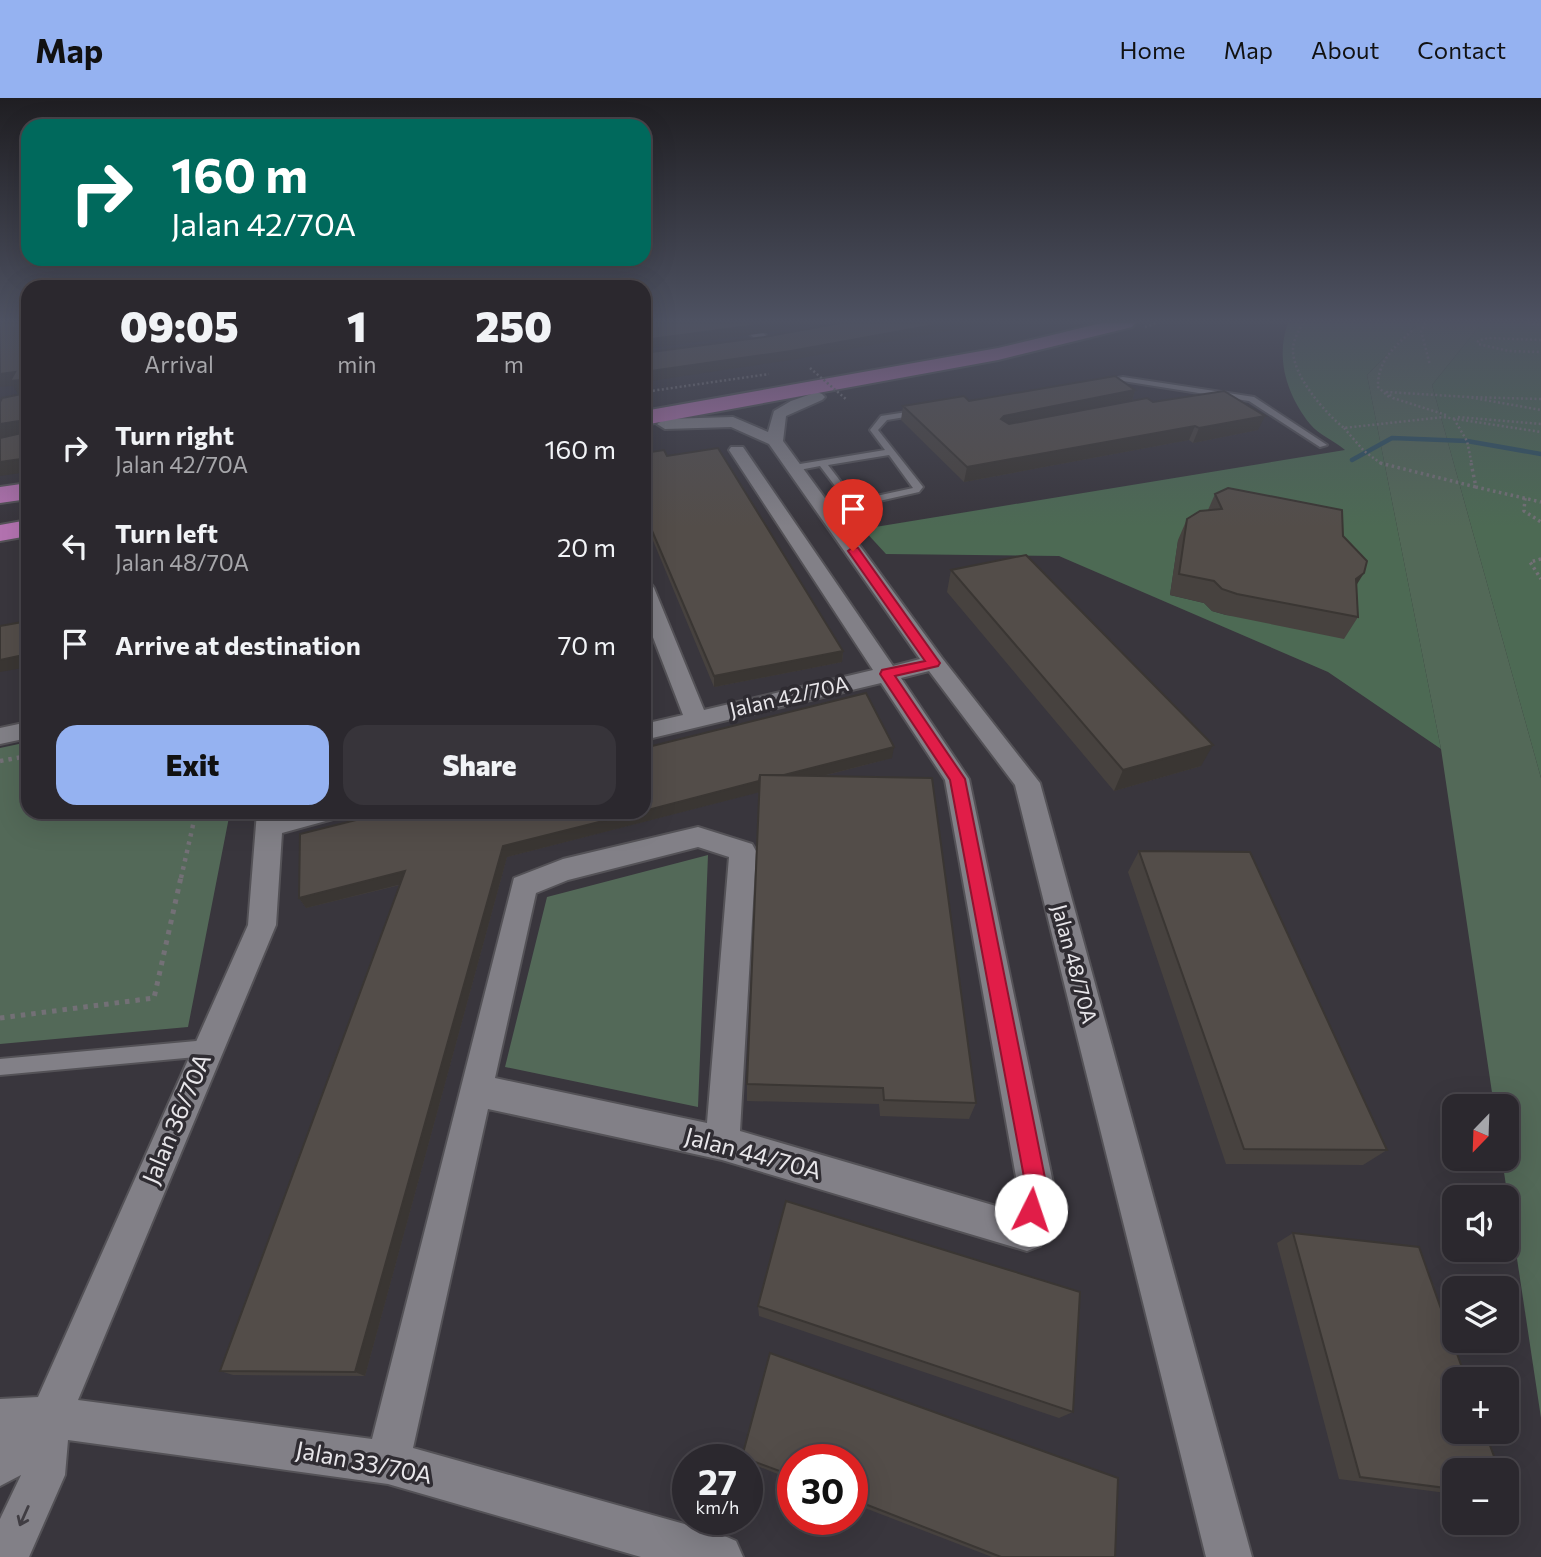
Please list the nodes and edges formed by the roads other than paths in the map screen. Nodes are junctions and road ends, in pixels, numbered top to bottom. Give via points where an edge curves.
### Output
1 (708, 391) edge
2 (812, 391) edge
3 (849, 391) edge
4 (1186, 391) edge
5 (817, 397) junction
6 (651, 400) edge
7 (924, 411) edge
8 (651, 423) edge
9 (775, 441) junction
10 (1323, 445) dead end
11 (737, 450) dead end
12 (892, 452) junction
13 (808, 465) junction
14 (0, 495) edge
15 (20, 511) edge
16 (0, 533) edge
17 (651, 610) edge
18 (933, 663) junction
19 (886, 674) junction
20 (695, 719) junction
21 (651, 730) edge
22 (21, 732) edge
23 (0, 736) edge
24 (269, 819) edge
25 (208, 1048) junction
26 (0, 1067) edge
27 (476, 1090) junction
28 (722, 1143) junction
29 (50, 1417) junction
30 (0, 1420) edge
31 (388, 1463) junction
32 (0, 1465) edge
33 (6, 1557) edge
34 (720, 1557) edge
35 (1229, 1557) edge

1 - 6 highway
2 - 8 highway
3 - 5 highway
4 - 10 lane via 1251,399
5 - 8 highway
5 - 9 street via 779,414
7 - 12 lane via 884,418 874,427
8 - 9 street via 733,422
9 - 13 street, Jalan 48/70A
11 - 19 street
12 - 13 lane
12 - 13 lane via 918,486 916,490 857,503
13 - 18 street, Jalan 48/70A
14 - 15 highway
15 - 16 highway
17 - 20 street
18 - 19 street, Jalan 42/70A
18 - 35 street, Jalan 48/70A via 1027,783
19 - 20 street, Jalan 42/70A
19 - 28 street, Jalan 44/70A via 957,779 1036,1188 1027,1233
20 - 21 street, Jalan 42/70A
22 - 23 street
24 - 25 street, Jalan 36/70A via 261,925
25 - 26 lane
25 - 29 street, Jalan 36/70A
27 - 28 street, Jalan 44/70A
27 - 28 street via 524,886 563,870 698,838 743,851
27 - 31 street
29 - 30 street, Jalan 33/70A
29 - 31 street, Jalan 33/70A
29 - 32 street, Jalan 36/70A
29 -> 33 street, Jalan 36/70A via 43,1475
31 - 34 street, Jalan 33/70A

